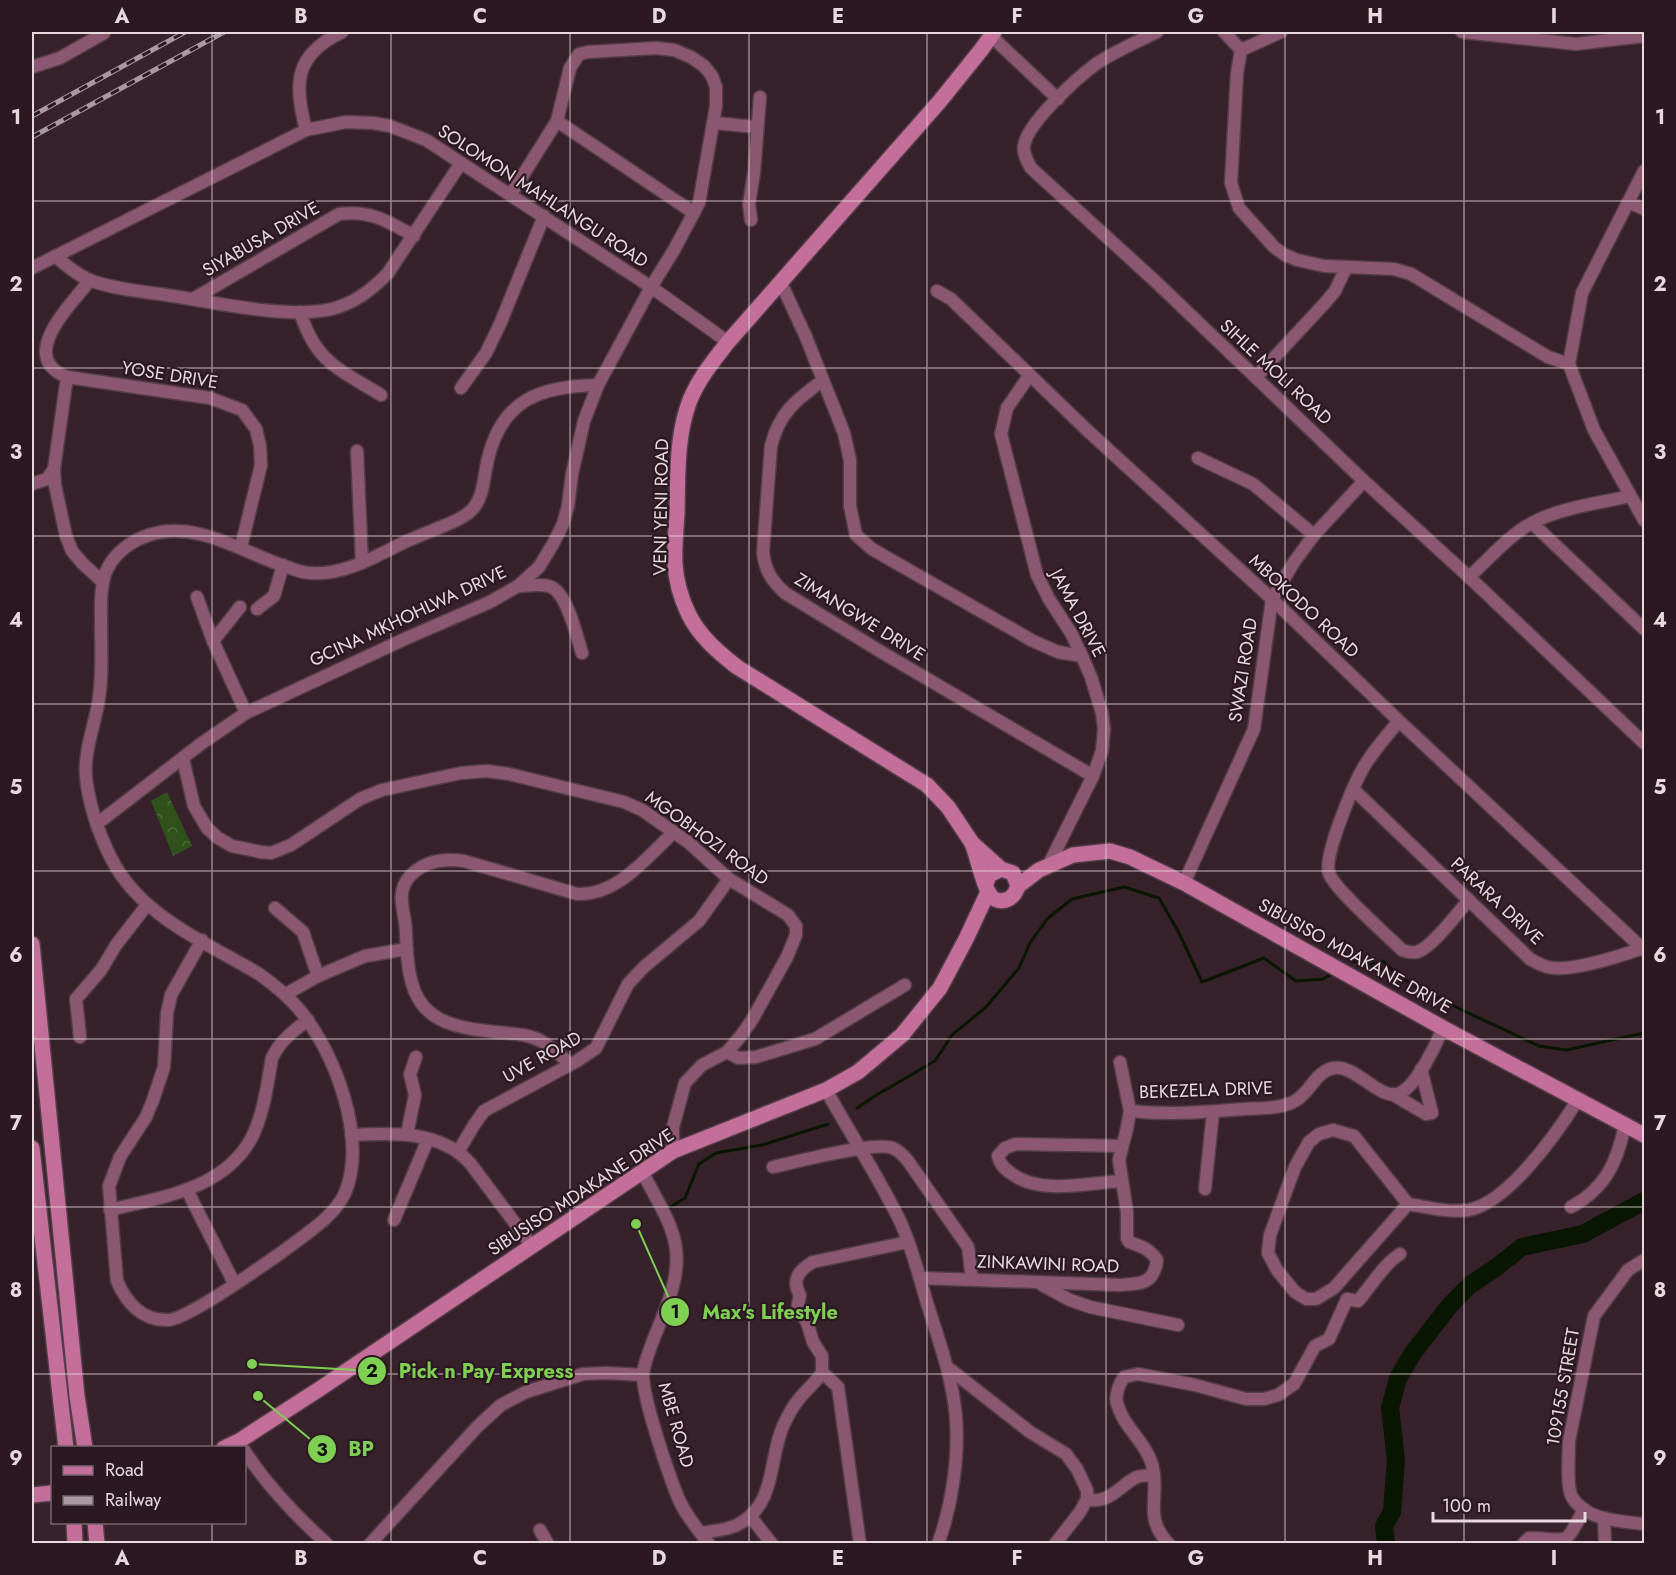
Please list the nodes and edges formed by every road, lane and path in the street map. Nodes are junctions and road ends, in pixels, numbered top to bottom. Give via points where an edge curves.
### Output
1 (342, 32) edge
2 (1157, 32) edge
3 (1224, 32) edge
4 (1281, 32) edge
5 (1462, 32) edge
6 (104, 33) edge
7 (992, 34) edge
8 (1644, 36) edge
9 (1241, 50) junction
10 (32, 67) edge
11 (760, 98) dead end
12 (1058, 99) junction
13 (557, 121) junction
14 (715, 123) junction
15 (756, 127) junction
16 (306, 130) junction
17 (461, 163) junction
18 (1644, 171) edge
19 (511, 194) junction
20 (1628, 202) junction
21 (1644, 209) edge
22 (694, 213) junction
23 (544, 216) junction
24 (751, 220) dead end
25 (414, 236) junction
26 (55, 256) junction
27 (32, 268) edge
28 (1346, 268) junction
29 (90, 280) junction
30 (781, 283) junction
31 (651, 287) junction
32 (937, 291) dead end
33 (193, 299) junction
34 (300, 312) junction
35 (728, 342) junction
36 (1569, 364) junction
37 (1029, 376) junction
38 (1256, 376) junction
39 (67, 377) junction
40 (822, 381) junction
41 (598, 385) junction
42 (461, 388) dead end
43 (381, 395) dead end
44 (357, 451) dead end
45 (1198, 458) dead end
46 (54, 469) junction
47 (1364, 481) junction
48 (32, 484) edge
49 (1630, 496) junction
50 (1644, 520) edge
51 (1532, 523) junction
52 (1314, 535) junction
53 (241, 547) junction
54 (362, 563) junction
55 (282, 565) junction
56 (1469, 577) junction
57 (103, 582) junction
58 (518, 586) junction
59 (197, 597) dead end
60 (1272, 599) junction
61 (240, 607) dead end
62 (257, 609) dead end
63 (1644, 629) edge
64 (213, 641) junction
65 (582, 653) dead end
66 (1082, 656) junction
67 (246, 713) junction
68 (1399, 721) junction
69 (1644, 743) edge
70 (183, 759) junction
71 (1093, 776) junction
72 (1354, 790) junction
73 (98, 823) junction
74 (673, 833) junction
75 (972, 843) junction
76 (1044, 867) junction
77 (1011, 876) junction
78 (729, 879) junction
79 (1184, 883) junction
80 (991, 892) junction
81 (1469, 900) junction
82 (147, 905) junction
83 (275, 908) dead end
84 (202, 940) junction
85 (32, 944) edge
86 (407, 949) junction
87 (1644, 949) edge
88 (318, 976) junction
89 (905, 985) dead end
90 (286, 994) junction
91 (308, 1020) junction
92 (1443, 1028) junction
93 (80, 1037) dead end
94 (727, 1052) junction
95 (416, 1057) dead end
96 (1120, 1062) dead end
97 (570, 1064) junction
98 (1421, 1069) junction
99 (826, 1090) junction
100 (1392, 1094) junction
101 (1577, 1101) junction
102 (1130, 1111) junction
103 (1214, 1112) junction
104 (1637, 1129) edge
105 (407, 1134) junction
106 (351, 1135) junction
107 (428, 1139) junction
108 (1122, 1146) junction
109 (32, 1148) edge
110 (859, 1149) junction
111 (673, 1151) junction
112 (458, 1152) junction
113 (773, 1167) dead end
114 (642, 1172) junction
115 (1121, 1181) junction
116 (1205, 1189) dead end
117 (188, 1190) junction
118 (1408, 1204) junction
119 (1571, 1207) dead end
120 (110, 1210) junction
121 (394, 1220) dead end
122 (908, 1242) junction
123 (532, 1246) junction
124 (1400, 1254) dead end
125 (1644, 1260) edge
126 (920, 1278) junction
127 (972, 1279) junction
128 (234, 1283) junction
129 (1039, 1283) junction
130 (1178, 1325) dead end
131 (947, 1367) junction
132 (822, 1372) junction
133 (643, 1375) junction
134 (66, 1446) edge
135 (85, 1446) edge
136 (242, 1446) edge
137 (246, 1452) edge
138 (1154, 1475) junction
139 (51, 1493) edge
140 (32, 1495) edge
141 (1087, 1498) junction
142 (1584, 1509) junction
143 (750, 1516) junction
144 (1604, 1518) junction
145 (74, 1524) edge
146 (95, 1524) edge
147 (1644, 1524) edge
148 (540, 1530) dead end
149 (701, 1533) junction
150 (75, 1544) edge
151 (97, 1544) edge
152 (327, 1544) edge
153 (370, 1544) edge
154 (548, 1544) edge
155 (709, 1544) edge
156 (772, 1544) edge
157 (860, 1544) edge
158 (938, 1544) edge
159 (1055, 1544) edge
160 (1169, 1544) edge
161 (1523, 1544) edge
162 (1605, 1544) edge

1 - 16 street via 313,49 305,64 298,101
2 - 12 street, SIHLE MOLI ROAD via 1098,63
3 - 9 street
4 - 9 street
5 - 8 street via 1576,44
6 - 10 street via 60,58
7 - 12 street
7 - 30 street, VENI YENI ROAD via 940,101
9 - 28 street via 1231,183 1239,208 1285,255 1311,264
11 - 15 street
12 - 38 street, SIHLE MOLI ROAD via 1028,133 1024,147 1031,168
13 - 14 street, GCINA MKHOHLWA DRIVE via 570,68 579,54 656,48 692,57 712,76 716,87
13 - 19 street
13 - 22 street
14 - 15 street
14 - 22 street, GCINA MKHOHLWA DRIVE
15 - 24 street
16 - 17 street, SOLOMON MAHLANGU ROAD via 346,122 390,126 426,140
16 - 26 street, SOLOMON MAHLANGU ROAD
17 - 19 street, SOLOMON MAHLANGU ROAD
17 - 25 street
18 - 20 street
19 - 23 street, SOLOMON MAHLANGU ROAD
20 - 21 street
20 - 36 street via 1582,293
22 - 31 street, GCINA MKHOHLWA DRIVE
23 - 31 street, SOLOMON MAHLANGU ROAD
23 - 42 street via 500,324 486,353
25 - 33 street, SIYABUSA DRIVE via 371,214 339,214
25 - 34 street via 388,273 357,299 331,309
26 - 27 street, SOLOMON MAHLANGU ROAD
26 - 29 street
28 - 36 street via 1394,269 1411,274 1548,357
28 - 38 street via 1335,291
29 - 33 street
29 - 39 street via 53,328 44,350 51,368
30 - 35 street, VENI YENI ROAD
30 - 40 street
31 - 35 street, SOLOMON MAHLANGU ROAD
31 - 41 street, GCINA MKHOHLWA DRIVE
32 - 37 street, MBOKODO ROAD via 951,299
33 - 34 street
34 - 43 street via 316,349 332,365
35 - 75 street, VENI YENI ROAD via 707,369 683,422 675,563 688,613 716,651 737,667 927,785 948,807
36 - 49 street via 1594,430
37 - 60 street, MBOKODO ROAD
37 - 66 street, JAMA DRIVE via 1007,408 1001,434 1037,574
38 - 47 street, SIHLE MOLI ROAD
39 - 46 street
39 - 53 street, YOSE DRIVE via 210,398 242,410 256,429 261,465
40 - 66 street via 844,433 850,460 852,518 859,538 1033,641 1058,652
40 - 71 street, ZIMANGWE DRIVE via 786,411 771,446 763,552 764,565 773,582 883,653
41 - 54 street via 542,393 508,413 493,440 474,508
41 - 58 street, GCINA MKHOHLWA DRIVE via 576,451 563,525 539,567
44 - 54 street
45 - 52 street via 1253,484
46 - 48 street via 47,479
46 - 57 street via 72,550
47 - 52 street, SWAZI ROAD
47 - 56 street, SIHLE MOLI ROAD
49 - 50 street
49 - 51 street
51 - 56 street
51 - 63 street
52 - 60 street, SWAZI ROAD
53 - 55 street
53 - 57 street via 175,530 149,535 133,541 116,555
54 - 55 street via 320,573
55 - 62 street via 274,596
56 - 69 street, SIHLE MOLI ROAD
57 - 73 street via 99,701 85,766
58 - 65 street via 540,585 558,591
58 - 67 street, GCINA MKHOHLWA DRIVE
59 - 64 street
60 - 68 street, MBOKODO ROAD
60 - 79 street, SWAZI ROAD via 1254,729
61 - 64 street
64 - 67 street
66 - 71 street, JAMA DRIVE via 1104,729 1102,751
67 - 70 street, GCINA MKHOHLWA DRIVE
68 - 72 street via 1366,764
68 - 87 street, MBOKODO ROAD
70 - 73 street, GCINA MKHOHLWA DRIVE
70 - 74 street, MGOBHOZI ROAD via 194,806 207,828 232,846 261,852 271,853 291,845 360,799 382,790 430,778 487,771 624,802
71 - 76 street, JAMA DRIVE
72 - 81 street, PARARA DRIVE
72 - 81 street via 1332,844 1328,873 1394,942 1409,952 1420,950
73 - 82 street via 117,867
74 - 78 street, MGOBHOZI ROAD
74 - 86 street via 620,882 583,895 464,861 429,862 411,876 401,892
75 - 77 street, VENI YENI ROAD
75 - 80 street, VENI YENI ROAD
76 - 77 street, SIBUSISO MDAKANE DRIVE
76 - 79 street, SIBUSISO MDAKANE DRIVE via 1073,855 1110,850
77 - 80 street via 989,875
77 - 80 street via 1011,897
78 - 94 street, MGOBHOZI ROAD via 788,915 796,931 787,957 752,1020
78 - 97 street, UVE ROAD via 699,921 628,984 596,1048
79 - 92 street, SIBUSISO MDAKANE DRIVE
80 - 99 street, SIBUSISO MDAKANE DRIVE via 940,988 902,1035 858,1072
81 - 87 street, PARARA DRIVE via 1530,959 1548,968 1571,967
82 - 84 street
82 - 93 street via 76,999
83 - 88 street via 303,932
84 - 90 street
84 - 120 street via 171,995 161,1080 146,1117 112,1174
85 - 135 street
86 - 88 street via 365,956
86 - 97 street via 413,991 420,1004 435,1016 466,1027 516,1033 541,1041
88 - 90 street
89 - 94 street via 815,1039 756,1058 738,1058
90 - 91 street
91 - 106 street via 340,1082
91 - 117 street via 289,1034 272,1058 259,1120 250,1140 220,1173
92 - 98 street
92 - 101 street, SIBUSISO MDAKANE DRIVE
94 - 111 street, MGOBHOZI ROAD via 702,1065 685,1083 674,1127
95 - 105 street via 410,1074 415,1095
96 - 102 street, ZINKAWINI ROAD
97 - 112 street, UVE ROAD via 484,1111
98 - 100 street via 1405,1090
98 - 100 street, BEKEZELA DRIVE via 1432,1113 1426,1114
99 - 110 street
99 - 111 street, SIBUSISO MDAKANE DRIVE
100 - 103 street, BEKEZELA DRIVE via 1340,1067 1324,1071 1302,1096 1289,1104
101 - 104 street, SIBUSISO MDAKANE DRIVE
101 - 118 street via 1558,1132 1506,1189 1486,1205 1456,1211
102 - 103 street, BEKEZELA DRIVE
102 - 108 street, ZINKAWINI ROAD
103 - 116 street
104 - 119 street via 1608,1175
105 - 106 street
105 - 107 street
106 - 128 street via 351,1168 337,1207 312,1230
107 - 112 street
107 - 121 street
108 - 115 street, ZINKAWINI ROAD
108 - 115 street via 1016,1144 1001,1150 998,1156 1000,1164 1019,1179 1039,1186
109 - 134 street
110 - 113 street
110 - 122 street
110 - 127 street via 892,1148 905,1157 968,1247
111 - 114 street, SIBUSISO MDAKANE DRIVE
112 - 123 street
114 - 123 street, SIBUSISO MDAKANE DRIVE
114 - 133 street, MBE ROAD via 676,1241 678,1260 670,1298
115 - 129 street, ZINKAWINI ROAD via 1127,1238 1152,1252 1157,1260 1154,1274 1144,1282 1128,1285
117 - 120 street
117 - 128 street
118 - 118 street via 1334,1288 1317,1299 1306,1299 1295,1292 1268,1253 1270,1235 1295,1167 1309,1142 1319,1134 1333,1130 1354,1137
120 - 128 street via 117,1281 123,1295 139,1312 152,1319 181,1317
122 - 126 street
122 - 132 street via 813,1262 797,1275 798,1305 822,1356
123 - 136 street, SIBUSISO MDAKANE DRIVE
124 - 138 street via 1389,1261 1358,1301 1347,1299 1329,1339 1315,1346 1294,1384 1278,1395 1264,1400 1245,1399 1195,1384 1138,1374 1124,1377 1117,1405 1150,1459
125 - 142 street, 109155 STREET via 1628,1270 1600,1305 1591,1327 1569,1441 1572,1496
126 - 127 street, ZINKAWINI ROAD
126 - 131 street
127 - 129 street, ZINKAWINI ROAD
129 - 130 street via 1090,1307
131 - 141 street via 1030,1432 1066,1454 1083,1480
131 - 158 street via 956,1440 952,1481
132 - 143 street via 786,1420 766,1495
132 - 157 street via 838,1387
133 - 149 street, MBE ROAD via 675,1488
133 - 153 street via 583,1374 526,1392 501,1405
137 - 152 street via 274,1492
138 - 141 street via 1136,1477 1100,1500
138 - 160 street via 1154,1520 1157,1531
139 - 140 street
141 - 159 street
142 - 144 street
142 - 161 street via 1571,1535 1562,1540 1529,1538
143 - 149 street via 736,1526
143 - 156 street
144 - 147 street
144 - 162 street
145 - 150 street
146 - 151 street
148 - 154 street
149 - 155 street, MBE ROAD

